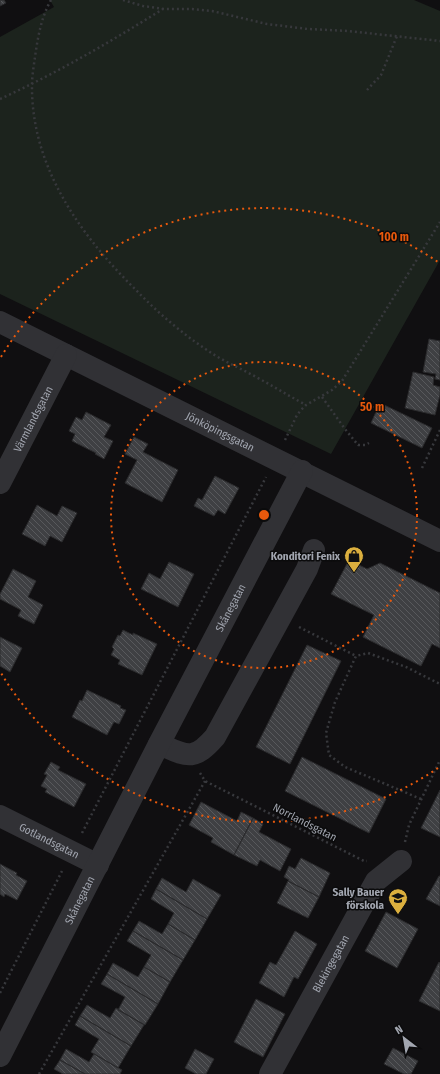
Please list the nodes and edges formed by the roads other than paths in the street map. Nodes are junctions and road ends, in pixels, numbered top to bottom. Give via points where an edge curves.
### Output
1 (0, 322) edge
2 (66, 355) junction
3 (302, 471) junction
4 (0, 483) edge
5 (440, 541) edge
6 (314, 550) dead end
7 (159, 744) junction
8 (0, 816) edge
9 (401, 861) road end
10 (98, 865) junction
11 (0, 1056) edge
12 (270, 1074) edge

1 - 2 street, Jönköpingsgatan
2 - 3 street, Jönköpingsgatan
2 - 4 street, Värmlandsgatan
3 - 5 street, Jönköpingsgatan
3 - 7 street, Skånegatan
6 - 7 street via 307,570 215,737 202,750 189,755
7 - 10 street, Skånegatan
8 - 10 street, Gotlandsgatan
9 - 12 street, Blekingegatan via 376,881
10 - 11 street, Skånegatan

